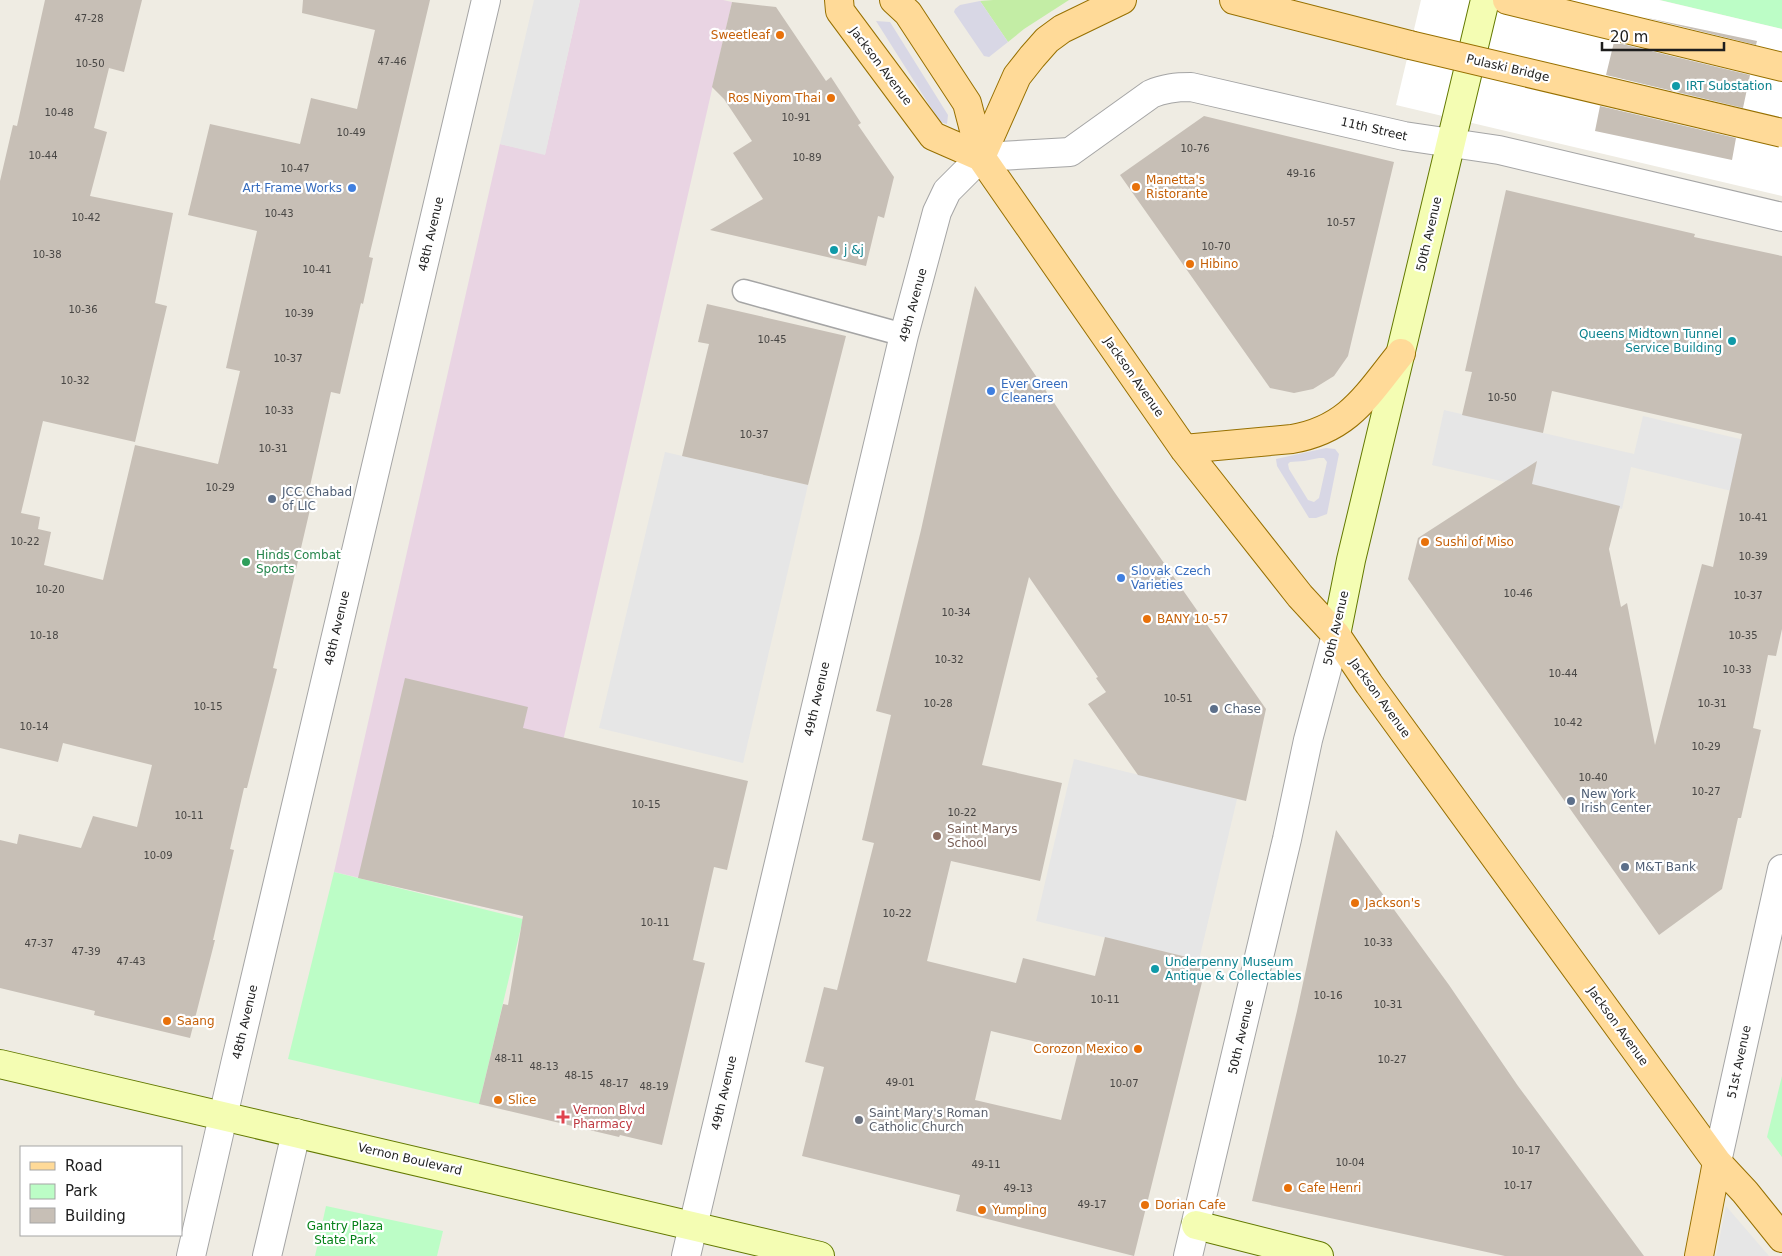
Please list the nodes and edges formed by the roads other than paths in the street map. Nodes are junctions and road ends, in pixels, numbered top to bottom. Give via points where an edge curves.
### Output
1 (486, 0) edge
2 (839, 0) edge
3 (894, 0) edge
4 (1122, 0) edge
5 (1234, 0) edge
6 (1485, 0) edge
7 (1507, 0) edge
8 (1782, 67) edge
9 (1782, 133) edge
10 (1451, 143) junction
11 (981, 157) junction
12 (1782, 216) edge
13 (744, 292) dead end
14 (904, 335) junction
15 (1401, 353) junction
16 (1184, 449) junction
17 (1336, 635) junction
18 (1782, 870) edge
19 (0, 1064) edge
20 (223, 1116) junction
21 (296, 1132) junction
22 (1717, 1162) junction
23 (692, 1226) junction
24 (1196, 1226) junction
25 (1782, 1238) edge
26 (191, 1256) edge
27 (268, 1256) edge
28 (686, 1256) edge
29 (820, 1256) edge
30 (1188, 1256) edge
31 (1319, 1256) edge
32 (1699, 1256) edge

1 - 20 street, 48th Avenue
2 - 11 main road, Jackson Avenue via 840,11 933,136
3 - 11 main road, Jackson Avenue via 908,13 967,103
4 - 11 main road via 1062,29 1047,40 1017,76
5 - 9 main road, Pulaski Bridge, bridge
6 - 10 main road, 50th Avenue
7 - 8 main road
10 - 11 street, 11th Street via 1404,136 1206,90 1176,87 1161,89 1139,101 1070,152
10 - 12 street, 11th Street via 1499,150
10 - 15 main road, 50th Avenue
11 - 14 street, 49th Avenue via 947,191 937,212
11 - 16 main road, Jackson Avenue
13 - 14 lane
14 - 23 street, 49th Avenue
15 - 16 main road via 1360,404 1337,424 1324,430 1292,439
15 - 17 main road, 50th Avenue
16 - 17 main road, Jackson Avenue via 1300,596
17 - 22 main road, Jackson Avenue
17 - 24 street, 50th Avenue via 1308,740
18 - 22 street, 51st Avenue
19 - 20 main road, Vernon Boulevard
20 - 21 main road, Vernon Boulevard
20 - 26 street, 48th Avenue
21 - 23 main road, Vernon Boulevard
21 - 27 street
22 - 25 main road, Jackson Avenue
22 - 32 main road, 51st Avenue
23 - 28 street, 49th Avenue
23 - 29 main road, Vernon Boulevard
24 - 30 street, 50th Avenue
24 - 31 main road

